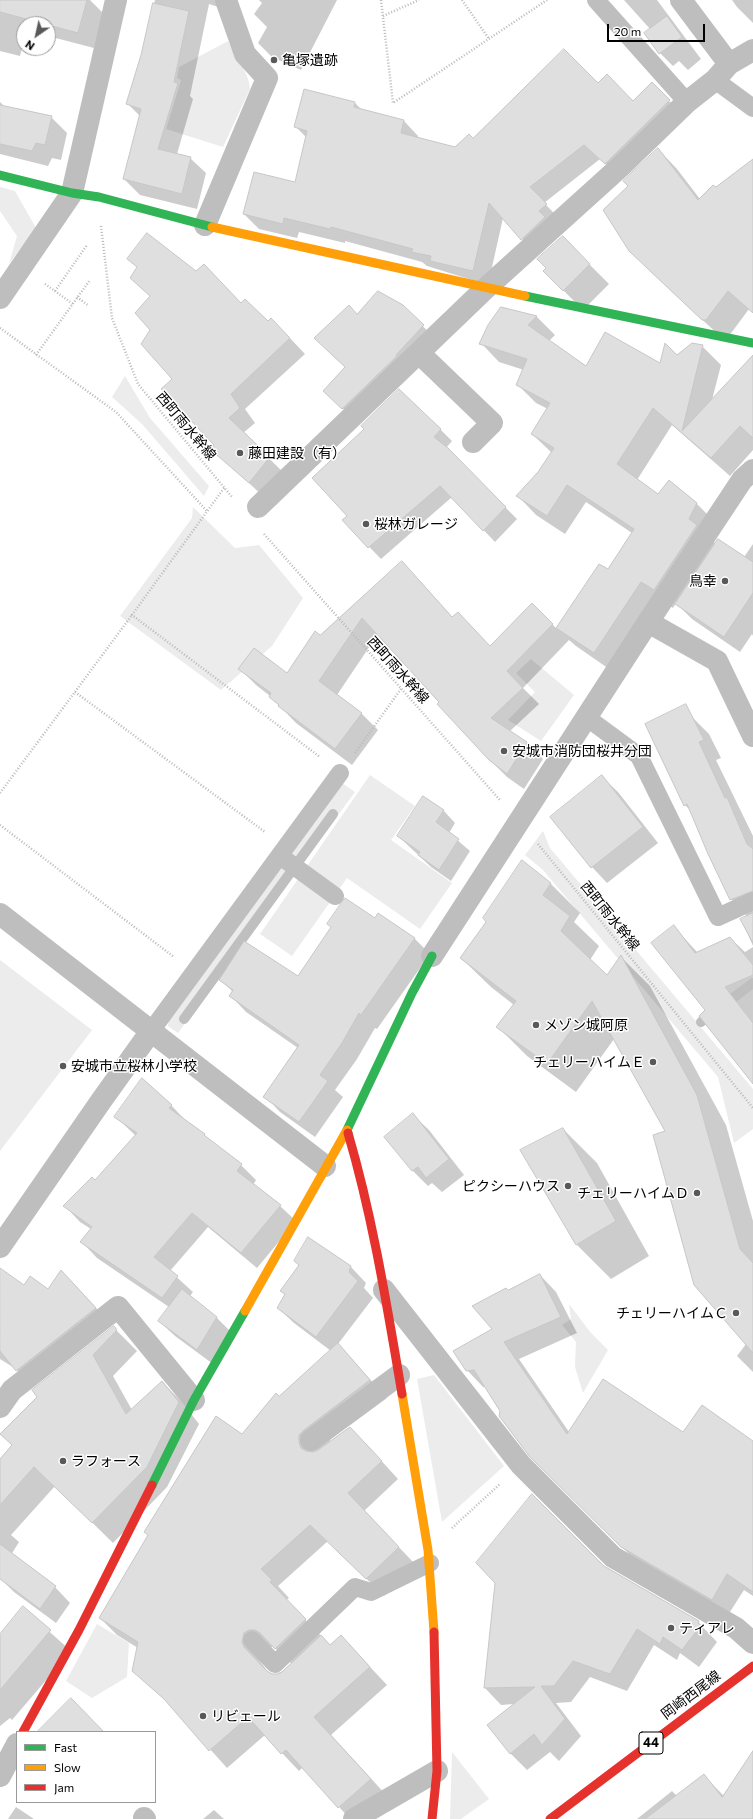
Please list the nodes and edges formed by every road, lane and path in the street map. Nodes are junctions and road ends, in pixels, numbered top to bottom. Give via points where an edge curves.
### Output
1 (116, 0) edge
2 (226, 0) edge
3 (381, 0) edge
4 (419, 0) edge
5 (462, 0) edge
6 (547, 0) edge
7 (596, 0) edge
8 (681, 0) edge
9 (383, 16) junction
10 (489, 39) junction
11 (753, 50) edge
12 (722, 72) junction
13 (687, 102) junction
14 (753, 108) edge
15 (0, 175) edge
16 (72, 193) junction
17 (101, 222) dead end
18 (205, 225) junction
19 (87, 245) dead end
20 (90, 280) dead end
21 (43, 282) dead end
22 (486, 288) junction
23 (56, 291) junction
24 (78, 297) junction
25 (0, 298) edge
26 (73, 304) junction
27 (89, 306) dead end
28 (0, 328) edge
29 (753, 343) edge
30 (419, 353) junction
31 (36, 355) junction
32 (473, 442) dead end
33 (753, 470) edge
34 (224, 488) junction
35 (234, 500) dead end
36 (258, 507) dead end
37 (207, 511) junction
38 (259, 529) dead end
39 (132, 615) junction
40 (648, 622) junction
41 (401, 689) junction
42 (75, 692) junction
43 (586, 717) junction
44 (753, 736) edge
45 (340, 773) junction
46 (0, 793) edge
47 (519, 821) junction
48 (0, 825) edge
49 (283, 852) junction
50 (335, 896) dead end
51 (753, 901) edge
52 (0, 914) edge
53 (432, 956) joint
54 (195, 973) junction
55 (151, 1032) junction
56 (753, 1108) edge
57 (347, 1130) junction
58 (325, 1166) junction
59 (0, 1247) edge
60 (384, 1290) junction
61 (399, 1375) junction
62 (194, 1400) junction
63 (0, 1407) edge
64 (312, 1440) dead end
65 (521, 1465) junction
66 (429, 1557) junction
67 (252, 1640) dead end
68 (753, 1643) edge
69 (753, 1666) edge
70 (25, 1731) edge
71 (16, 1746) edge
72 (437, 1771) junction
73 (0, 1776) edge
74 (354, 1819) edge
75 (432, 1819) edge
76 (550, 1819) edge

1 - 16 street
2 - 18 street via 245,54 267,78
3 - 9 path
4 - 9 path
5 - 10 path
6 - 10 path
7 - 13 lane
8 - 12 street
9 - 10 path via 393,103
11 - 12 street
12 - 13 street
12 - 14 lane
13 - 22 street via 621,166
15 - 16 street
16 - 18 street via 99,197
16 - 25 street
17 - 34 path, 西町雨水幹線 via 112,318 138,384
18 - 22 street
19 - 23 path
20 - 24 path
21 - 23 path
22 - 29 street
22 - 30 street
23 - 26 path
24 - 26 path
24 - 27 path
26 - 31 path
28 - 31 path
30 - 32 street via 492,423
30 - 36 street
31 - 37 path via 116,412
33 - 40 street via 742,480
34 - 35 path, 西町雨水幹線
34 - 37 path
37 - 39 path
38 - 41 path, 西町雨水幹線
39 - 42 path
39 - 45 path
40 - 43 street
40 - 44 street via 717,660
41 - 45 path
41 - 47 path, 西町雨水幹線
42 - 46 path
42 - 49 path
43 - 47 street
43 - 51 lane via 639,756 718,917
45 - 49 lane
47 - 53 street
47 - 56 path, 西町雨水幹線
48 - 54 path
49 - 50 lane via 299,870
49 - 54 lane
52 - 55 street
53 - 57 street
54 - 55 lane
55 - 58 street
55 - 59 street
57 - 58 street
57 - 60 street via 362,1180
58 - 62 street
60 - 61 street
60 - 65 street
61 - 64 street
61 - 66 street
62 - 63 street via 118,1306 12,1390
62 - 70 street via 79,1630
65 - 66 path
65 - 68 street via 613,1557 736,1628
66 - 67 lane via 371,1592 355,1587 275,1664
66 - 72 street via 434,1630
69 - 76 street, 岡崎西尾線 / 44
71 - 73 street
72 - 74 street
72 - 75 street

